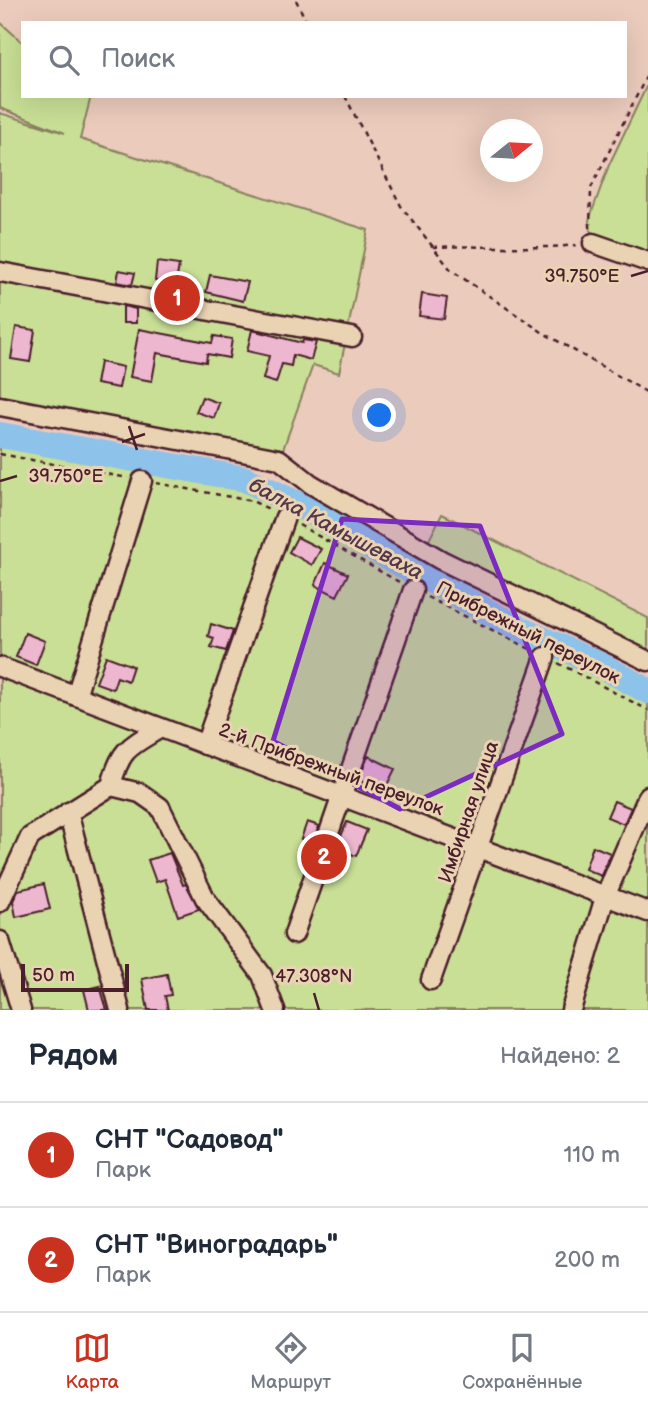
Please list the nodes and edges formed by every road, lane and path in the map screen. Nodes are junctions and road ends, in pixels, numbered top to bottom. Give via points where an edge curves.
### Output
1 (296, 0) edge
2 (306, 21) edge
3 (648, 73) edge
4 (346, 98) edge
5 (593, 243) junction
6 (433, 247) junction
7 (648, 262) edge
8 (0, 272) edge
9 (352, 337) dead end
10 (648, 393) edge
11 (0, 406) edge
12 (0, 454) edge
13 (142, 481) junction
14 (285, 517) junction
15 (413, 590) junction
16 (545, 657) junction
17 (648, 661) edge
18 (0, 667) edge
19 (76, 696) junction
20 (648, 710) edge
21 (159, 729) junction
22 (205, 745) junction
23 (111, 786) junction
24 (648, 796) edge
25 (342, 797) junction
26 (68, 812) junction
27 (478, 847) junction
28 (605, 897) junction
29 (0, 902) edge
30 (648, 912) edge
31 (294, 934) dead end
32 (0, 941) edge
33 (431, 980) dead end
34 (21, 1010) edge
35 (120, 1010) edge
36 (275, 1010) edge
37 (571, 1010) edge

1 - 2 path
3 - 5 path via 591,188
4 - 6 path via 401,206
5 - 6 path via 540,249
5 - 7 street
6 - 10 path via 451,270 542,332
8 - 9 street
11 - 17 street via 279,459 311,484 441,559
12 - 13 path, Прибрежный переулок
13 - 14 path, Прибрежный переулок via 252,501
13 - 19 street
14 - 15 path, Прибрежный переулок
14 - 22 street
15 - 16 path, Прибрежный переулок
15 - 25 street
16 - 20 path, Прибрежный переулок
16 - 27 street, Имбирная улица
18 - 19 street, 2-й Прибрежный переулок
19 - 21 street, 2-й Прибрежный переулок
21 - 22 street, 2-й Прибрежный переулок
21 - 23 street via 128,747
22 - 25 street, 2-й Прибрежный переулок
23 - 26 street
23 - 36 street via 140,793 160,807 205,898 262,975
24 - 28 street
25 - 27 street, 2-й Прибрежный переулок
25 - 31 street
26 - 29 street via 30,836
26 - 35 street
27 - 28 street, 2-й Прибрежный переулок
27 - 33 street, Имбирная улица
28 - 30 street, 2-й Прибрежный переулок
28 - 37 street
32 - 34 street

